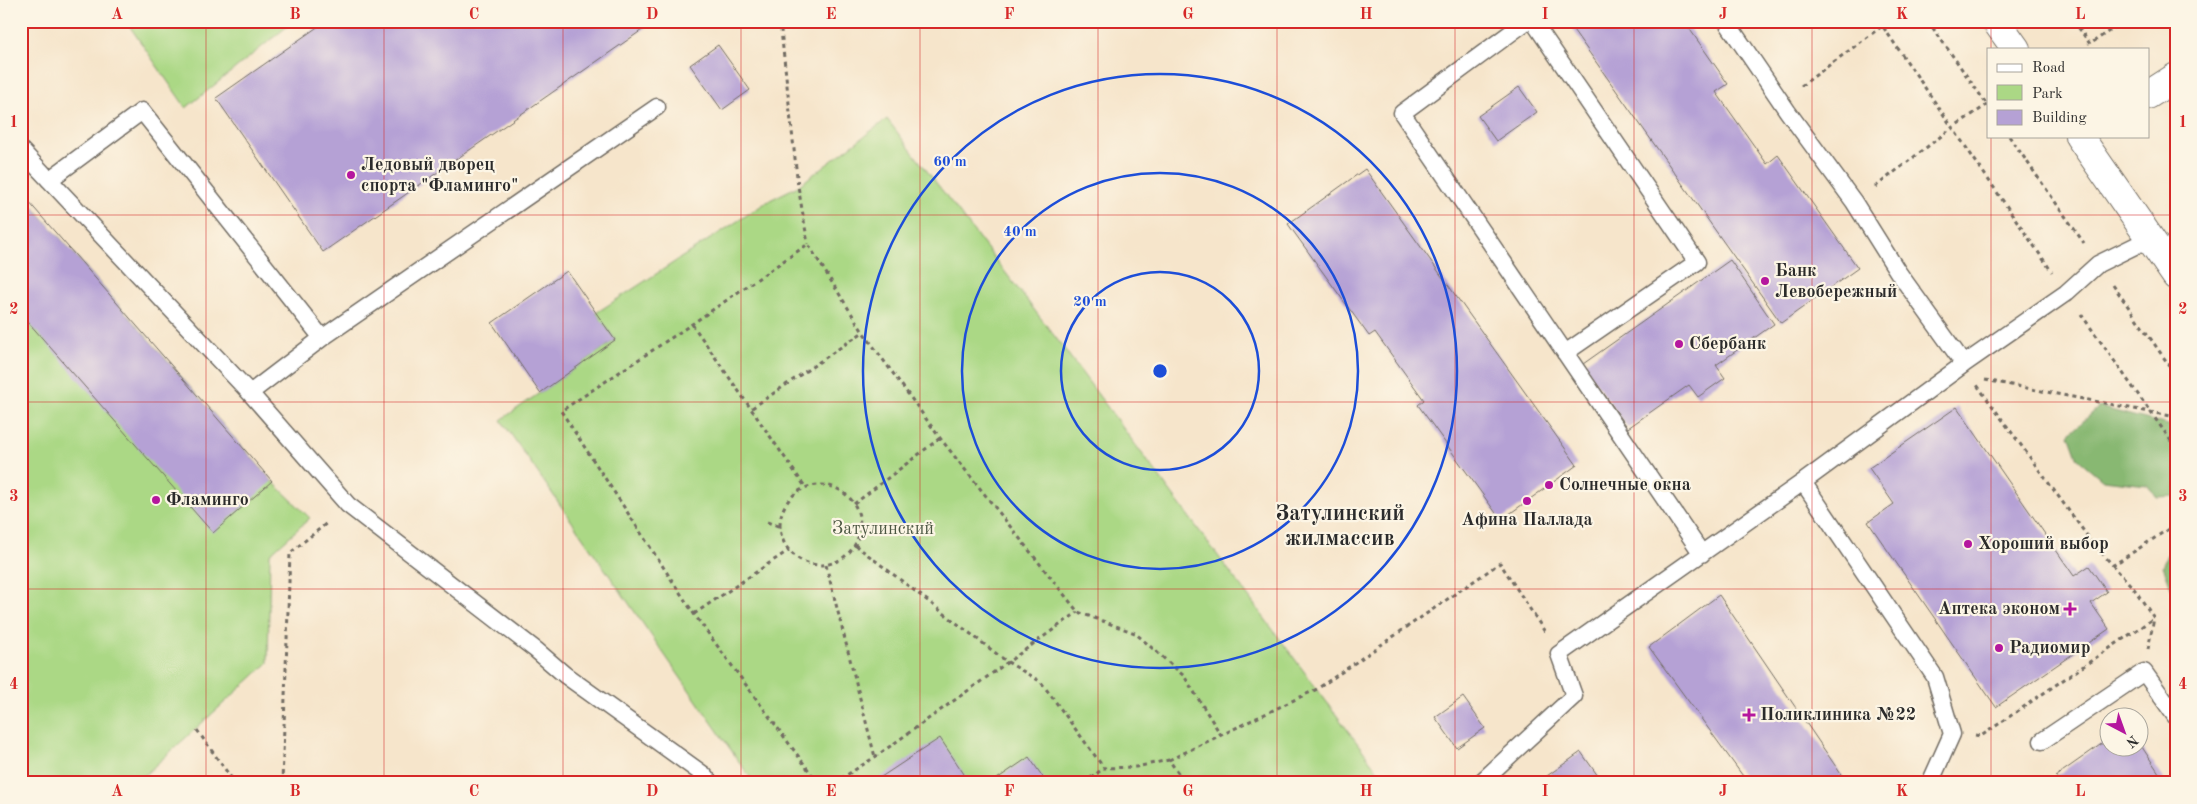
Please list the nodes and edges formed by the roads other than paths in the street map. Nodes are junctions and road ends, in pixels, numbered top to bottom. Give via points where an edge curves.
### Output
1 (1527, 21) edge
2 (1533, 21) edge
3 (1726, 21) edge
4 (1996, 21) edge
5 (2015, 48) edge
6 (2176, 77) edge
7 (2150, 94) edge
8 (657, 107) dead end
9 (2083, 138) edge
10 (21, 150) edge
11 (49, 180) junction
12 (2149, 239) junction
13 (2176, 276) edge
14 (322, 338) junction
15 (1565, 353) junction
16 (1964, 364) junction
17 (250, 393) junction
18 (1803, 482) junction
19 (1702, 554) junction
20 (2176, 717) edge
21 (2042, 741) dead end
22 (710, 783) edge
23 (1480, 783) edge
24 (1930, 783) edge

1 - 15 lane via 1402,113
2 - 15 lane via 1697,262
3 - 16 lane
4 - 5 street
6 - 7 street
8 - 14 lane
9 - 12 street
10 - 11 lane
11 - 14 lane via 142,111
11 - 17 lane
12 - 13 street
12 - 16 lane via 2098,264 2066,293
14 - 17 lane
15 - 19 lane
16 - 18 lane
17 - 22 lane via 348,505 565,675 704,775
18 - 19 lane
18 - 24 lane via 1935,677 1952,734
19 - 23 lane via 1559,654 1574,696
20 - 21 lane via 2144,672

